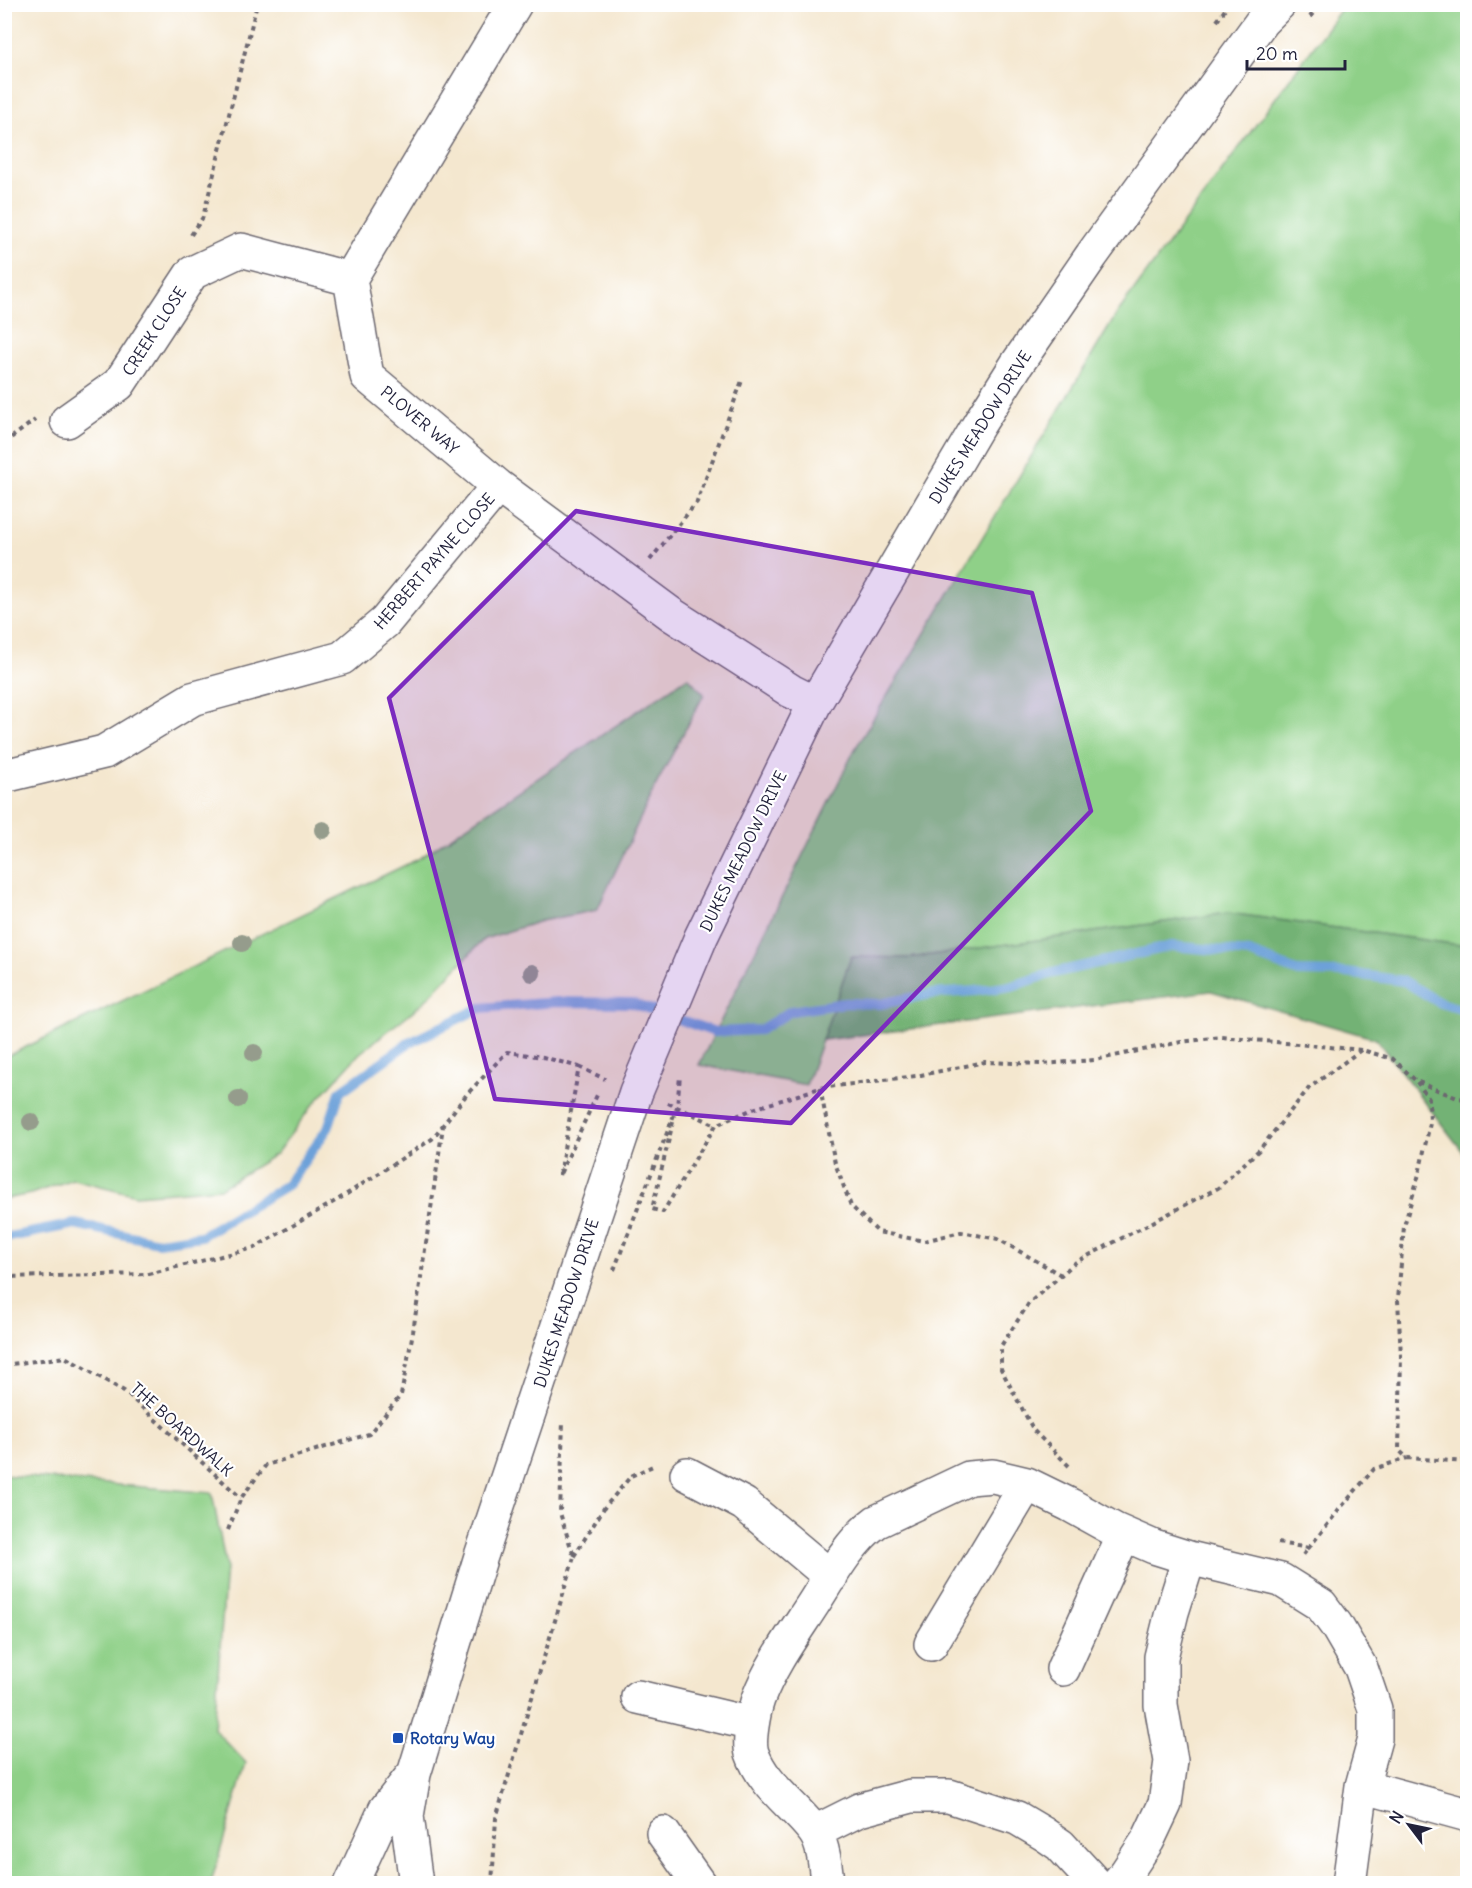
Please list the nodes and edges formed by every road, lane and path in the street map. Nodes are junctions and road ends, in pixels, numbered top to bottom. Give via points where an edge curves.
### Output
1 (257, 4) edge
2 (514, 4) edge
3 (1320, 4) edge
4 (1270, 10) edge
5 (1306, 22) dead end
6 (185, 244) dead end
7 (350, 279) junction
8 (743, 378) dead end
9 (52, 420) joint
10 (4, 443) edge
11 (498, 486) junction
12 (631, 584) junction
13 (815, 703) junction
14 (4, 776) edge
15 (1362, 1050) junction
16 (579, 1067) junction
17 (681, 1074) dead end
18 (1416, 1081) junction
19 (820, 1088) junction
20 (638, 1089) junction
21 (600, 1090) dead end
22 (1467, 1099) edge
23 (677, 1107) junction
24 (444, 1124) junction
25 (716, 1125) junction
26 (614, 1271) dead end
27 (1061, 1275) junction
28 (4, 1277) edge
29 (4, 1365) edge
30 (564, 1413) dead end
31 (1407, 1458) junction
32 (1467, 1462) edge
33 (1073, 1470) dead end
34 (687, 1474) joint
35 (1027, 1484) junction
36 (241, 1498) junction
37 (228, 1530) dead end
38 (1124, 1534) junction
39 (574, 1557) junction
40 (1189, 1558) junction
41 (831, 1577) junction
42 (1281, 1580) junction
43 (931, 1644) dead end
44 (1062, 1669) dead end
45 (638, 1697) dead end
46 (752, 1724) junction
47 (414, 1774) junction
48 (1362, 1786) junction
49 (1467, 1815) edge
50 (815, 1832) junction
51 (663, 1833) dead end
52 (351, 1884) edge
53 (416, 1884) edge
54 (492, 1884) edge
55 (699, 1884) edge
56 (827, 1884) edge
57 (1096, 1884) edge
58 (1117, 1884) edge
59 (1349, 1884) edge

1 - 6 path via 203,217
2 - 7 street
3 - 5 path
4 - 13 street, DUKES MEADOW DRIVE via 1017,364
7 - 9 street, CREEK CLOSE via 241,250 192,273 119,384
7 - 11 street, PLOVER WAY via 368,376
8 - 12 path via 697,502
9 - 10 path
11 - 12 street, PLOVER WAY
11 - 14 street, HERBERT PAYNE CLOSE via 385,622 342,658 192,699 104,752
12 - 13 street, PLOVER WAY via 790,691
13 - 20 street, DUKES MEADOW DRIVE via 701,936
15 - 18 path via 1393,1059
15 - 19 path via 1221,1037 1095,1060 1042,1064 985,1062
15 - 27 path via 1309,1088 1258,1150 1218,1188 1076,1262
16 - 20 path
16 - 21 path via 559,1176
16 - 24 path via 507,1053
17 - 23 path
18 - 22 path
18 - 31 path via 1429,1099 1430,1123 1404,1226 1398,1300 1399,1450
19 - 25 path via 753,1108
19 - 27 path via 835,1163 851,1206 878,1232 924,1241 961,1232 998,1239
20 - 23 path
20 - 47 street, DUKES MEADOW DRIVE via 482,1556
23 - 25 path
23 - 25 path via 652,1209 663,1212
23 - 26 path
24 - 28 path via 432,1139 254,1248 148,1274
24 - 36 path via 401,1395 369,1434 266,1465
27 - 33 path via 1029,1303 1001,1346 1001,1369 1034,1431
29 - 36 path, THE BOARDWALK via 66,1357 124,1391
30 - 39 path via 560,1512
31 - 32 path
31 - 42 path via 1374,1469
34 - 39 path via 660,1463 631,1476 604,1508
34 - 41 street via 744,1504
35 - 38 street
35 - 41 street via 993,1476 969,1478 918,1501 863,1531
35 - 43 street
36 - 37 path
38 - 40 street
38 - 44 street
39 - 54 path via 495,1818
40 - 42 street
40 - 58 street via 1161,1657 1161,1705 1171,1761 1165,1804 1148,1840
41 - 46 street via 777,1659 758,1699
42 - 48 street via 1321,1605 1361,1668 1375,1709 1375,1739
45 - 46 street
46 - 50 street via 751,1751 763,1773
47 - 52 street, DUKES MEADOW DRIVE via 385,1810
47 - 53 street, DUKES MEADOW DRIVE via 407,1816
48 - 49 street
48 - 59 street
50 - 56 street via 826,1866
50 - 57 street via 859,1810 911,1796 949,1796 1017,1818 1044,1834 1060,1845
51 - 55 street

